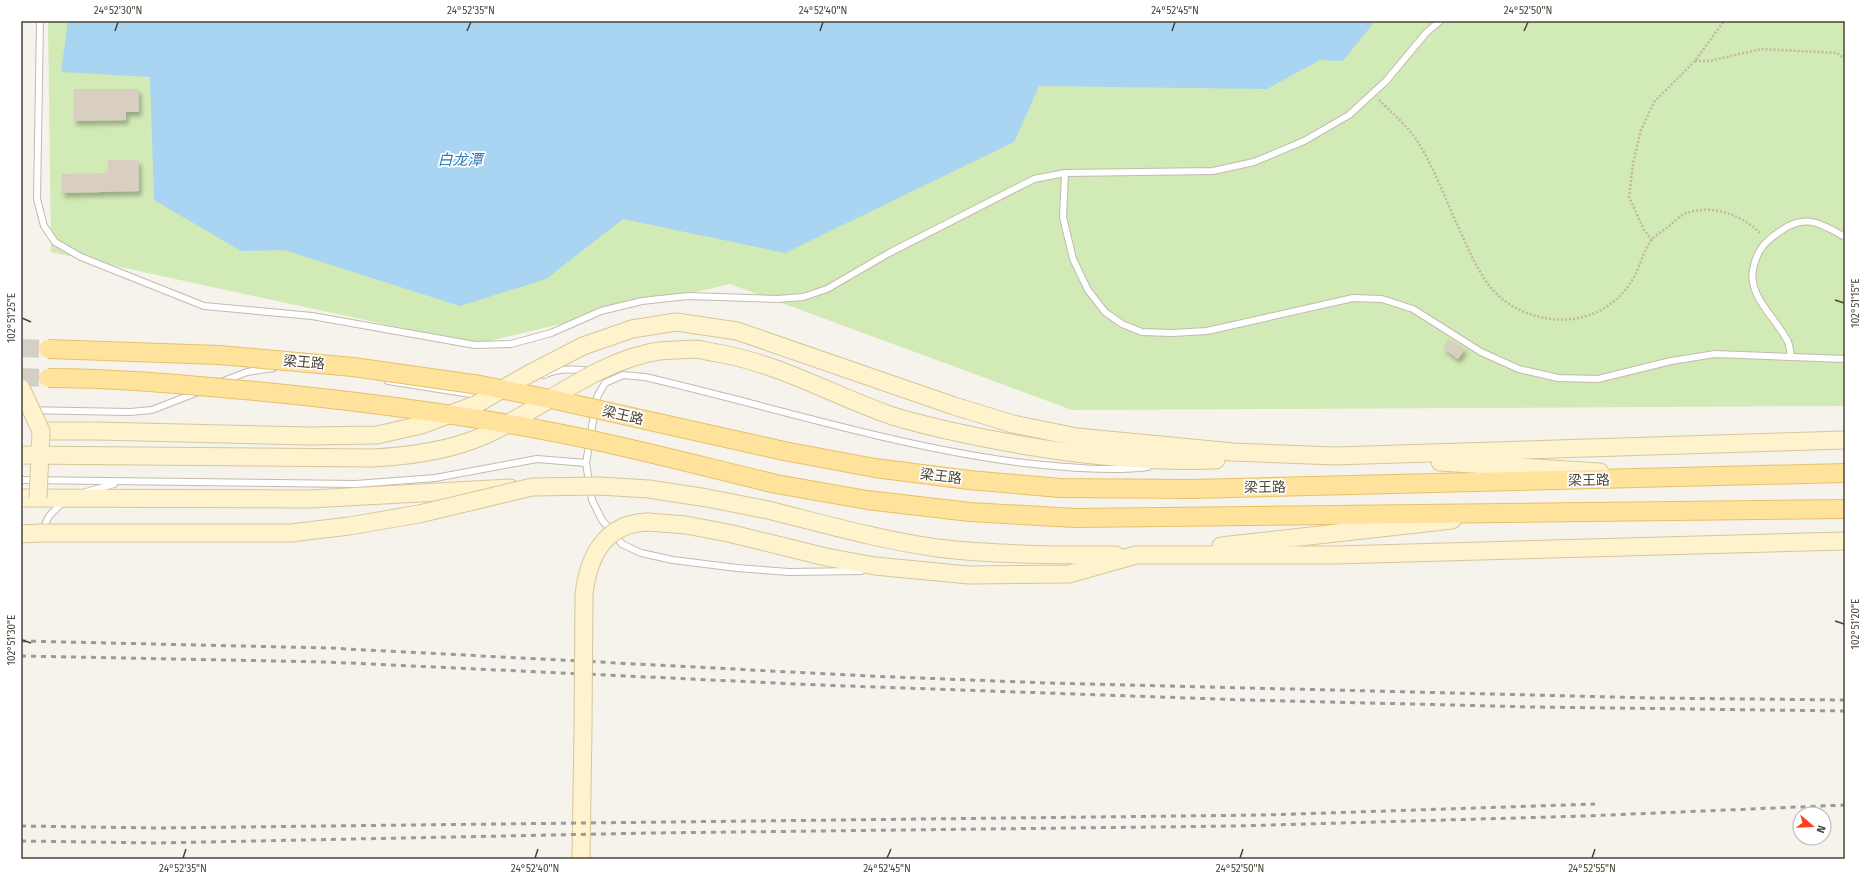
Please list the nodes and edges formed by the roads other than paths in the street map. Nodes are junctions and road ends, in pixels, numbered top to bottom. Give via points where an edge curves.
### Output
1 (40, 21) edge
2 (1440, 21) edge
3 (1065, 172) junction
4 (1845, 237) edge
5 (48, 349) tunnel mouth
6 (1790, 357) junction
7 (1845, 359) edge
8 (309, 370) dead end
9 (623, 375) junction
10 (48, 378) tunnel mouth
11 (538, 378) dead end
12 (384, 380) dead end
13 (524, 385) dead end
14 (21, 388) edge
15 (21, 410) edge
16 (41, 431) junction
17 (1845, 440) edge
18 (21, 455) edge
19 (1335, 456) junction
20 (1191, 460) junction
21 (586, 463) junction
22 (1845, 473) edge
23 (1688, 477) junction
24 (21, 480) edge
25 (120, 482) junction
26 (532, 487) junction
27 (21, 498) edge
28 (38, 498) junction
29 (1845, 509) edge
30 (1517, 513) junction
31 (41, 533) junction
32 (21, 534) edge
33 (1845, 541) edge
34 (1136, 555) junction
35 (900, 569) junction
36 (581, 859) edge

1 - 3 lane via 37,199 44,226 55,242 81,257 204,306 312,316 475,346 511,344 551,332 601,311 642,301 688,296 776,299 803,297 827,289 1034,179
2 - 3 lane via 1426,33 1386,81 1349,115 1304,141 1254,162 1213,171
3 - 6 lane via 1063,217 1073,259 1088,290 1105,312 1122,324 1142,332 1207,331 1354,298 1382,299 1413,309 1481,352 1518,369 1558,378 1598,379 1671,361 1715,354
4 - 6 lane via 1809,221 1790,223 1767,240 1757,253 1752,270 1752,285 1788,343
5 - 23 main road, 梁王路, bridge via 219,355 353,367 480,385 784,451 875,468 1060,488 1192,489
6 - 7 lane
8 - 15 lane via 268,368 246,372 152,410 91,413
9 - 11 lane via 573,369 558,370
9 - 20 lane via 667,382 801,417 971,456 1095,468 1144,467
9 - 21 lane via 605,383 597,397
10 - 30 main road, bridge via 217,388 328,398 450,415 563,434 776,484 867,500 970,512 1075,518
12 - 13 lane via 494,396
14 - 16 street, bridge
16 - 19 street, bridge via 309,436 377,434 421,425 476,405 583,346 632,329 676,322 737,331 1013,424 1077,437 1233,452
16 - 28 street, bridge
17 - 19 street
18 - 20 street, bridge via 365,458 412,456 483,436 590,376 625,361 659,351 695,349 738,357 783,372 888,415 946,430 1001,442 1062,451
19 - 20 street
19 - 23 street
21 - 25 lane via 537,459 434,478 356,484
21 - 35 lane via 592,500 602,520 622,544 641,553 672,560 774,571
22 - 23 main road, 梁王路
24 - 25 lane
25 - 31 lane via 79,494 60,504 49,516
26 - 28 street, bridge via 311,499
26 - 31 street, bridge via 419,514 291,533
26 - 34 street, bridge via 599,486 649,489 768,510 861,534 938,548 1039,555
27 - 28 street
29 - 30 main road
30 - 34 street
31 - 32 street
33 - 34 street via 1336,555
34 - 35 street via 1069,574 969,575
35 - 36 street, bridge via 826,557 686,525 638,522 611,535 592,558 586,575 584,595

